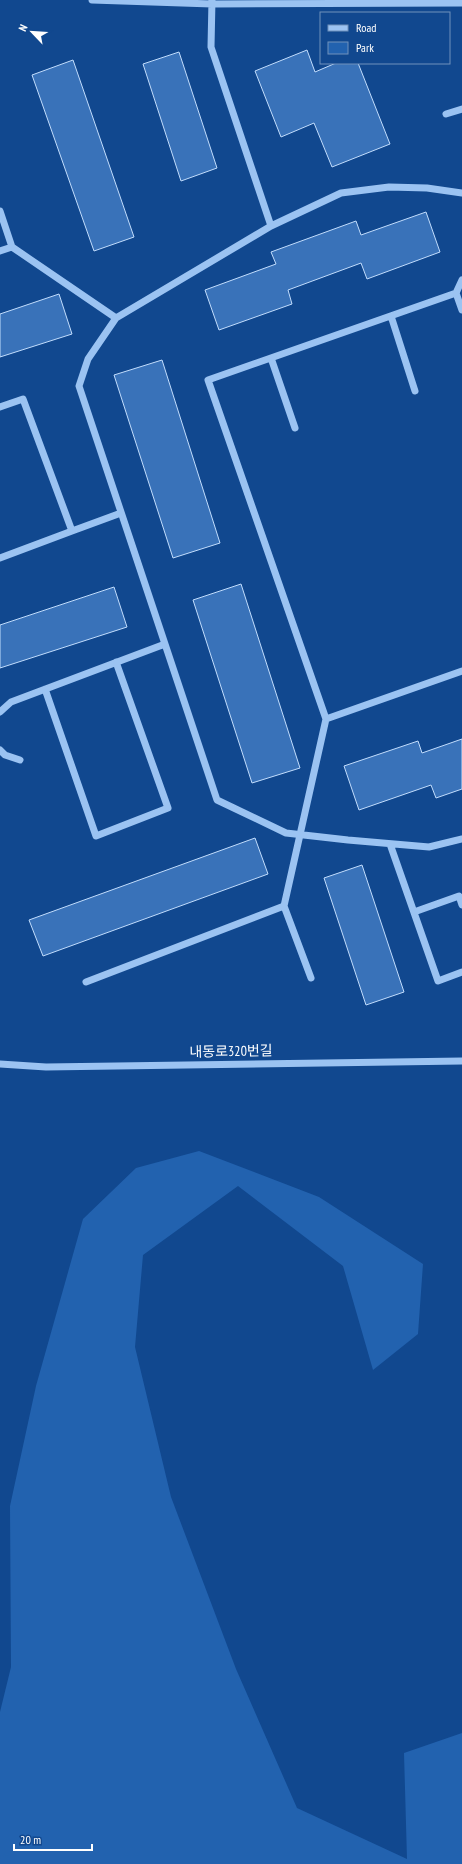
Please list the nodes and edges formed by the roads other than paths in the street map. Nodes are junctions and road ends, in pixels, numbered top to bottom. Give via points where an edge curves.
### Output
1 (92, 0) edge
2 (212, 2) edge
3 (462, 3) edge
4 (462, 110) edge
5 (446, 114) dead end
6 (462, 193) edge
7 (0, 210) edge
8 (271, 226) junction
9 (12, 247) junction
10 (0, 251) edge
11 (462, 280) edge
12 (456, 293) junction
13 (462, 310) edge
14 (391, 316) junction
15 (116, 318) junction
16 (271, 358) junction
17 (415, 392) dead end
18 (0, 407) edge
19 (295, 428) dead end
20 (121, 513) junction
21 (72, 531) junction
22 (0, 558) edge
23 (165, 644) junction
24 (116, 662) junction
25 (462, 671) edge
26 (44, 689) junction
27 (0, 712) edge
28 (326, 719) junction
29 (0, 750) edge
30 (20, 760) dead end
31 (301, 835) junction
32 (462, 839) edge
33 (390, 844) junction
34 (462, 905) edge
35 (284, 906) junction
36 (414, 912) junction
37 (462, 972) edge
38 (311, 978) dead end
39 (86, 982) dead end
40 (462, 1061) edge
41 (0, 1064) edge

1 - 2 street
2 - 3 street
2 - 8 street via 211,47
4 - 5 street
6 - 8 street via 427,188 389,187 341,193
7 - 9 street
8 - 15 street
9 - 10 street
9 - 15 street
11 - 12 street
12 - 13 street
12 - 14 street
14 - 16 street
14 - 17 street
15 - 20 street via 88,359 79,386
16 - 19 street
16 - 28 street via 208,380
18 - 21 street via 23,399
20 - 21 street
20 - 23 street
21 - 22 street
23 - 24 street
23 - 31 street via 216,800 286,833
24 - 26 street
24 - 26 street via 168,808 96,836
25 - 28 street
26 - 27 street via 11,702
28 - 31 street
29 - 30 street via 5,755
31 - 33 street
31 - 35 street
32 - 33 street via 429,847
33 - 36 street
34 - 36 street via 459,896
35 - 38 street
35 - 39 street
36 - 37 street via 438,981
40 - 41 street, 내동로320번길 via 46,1067

